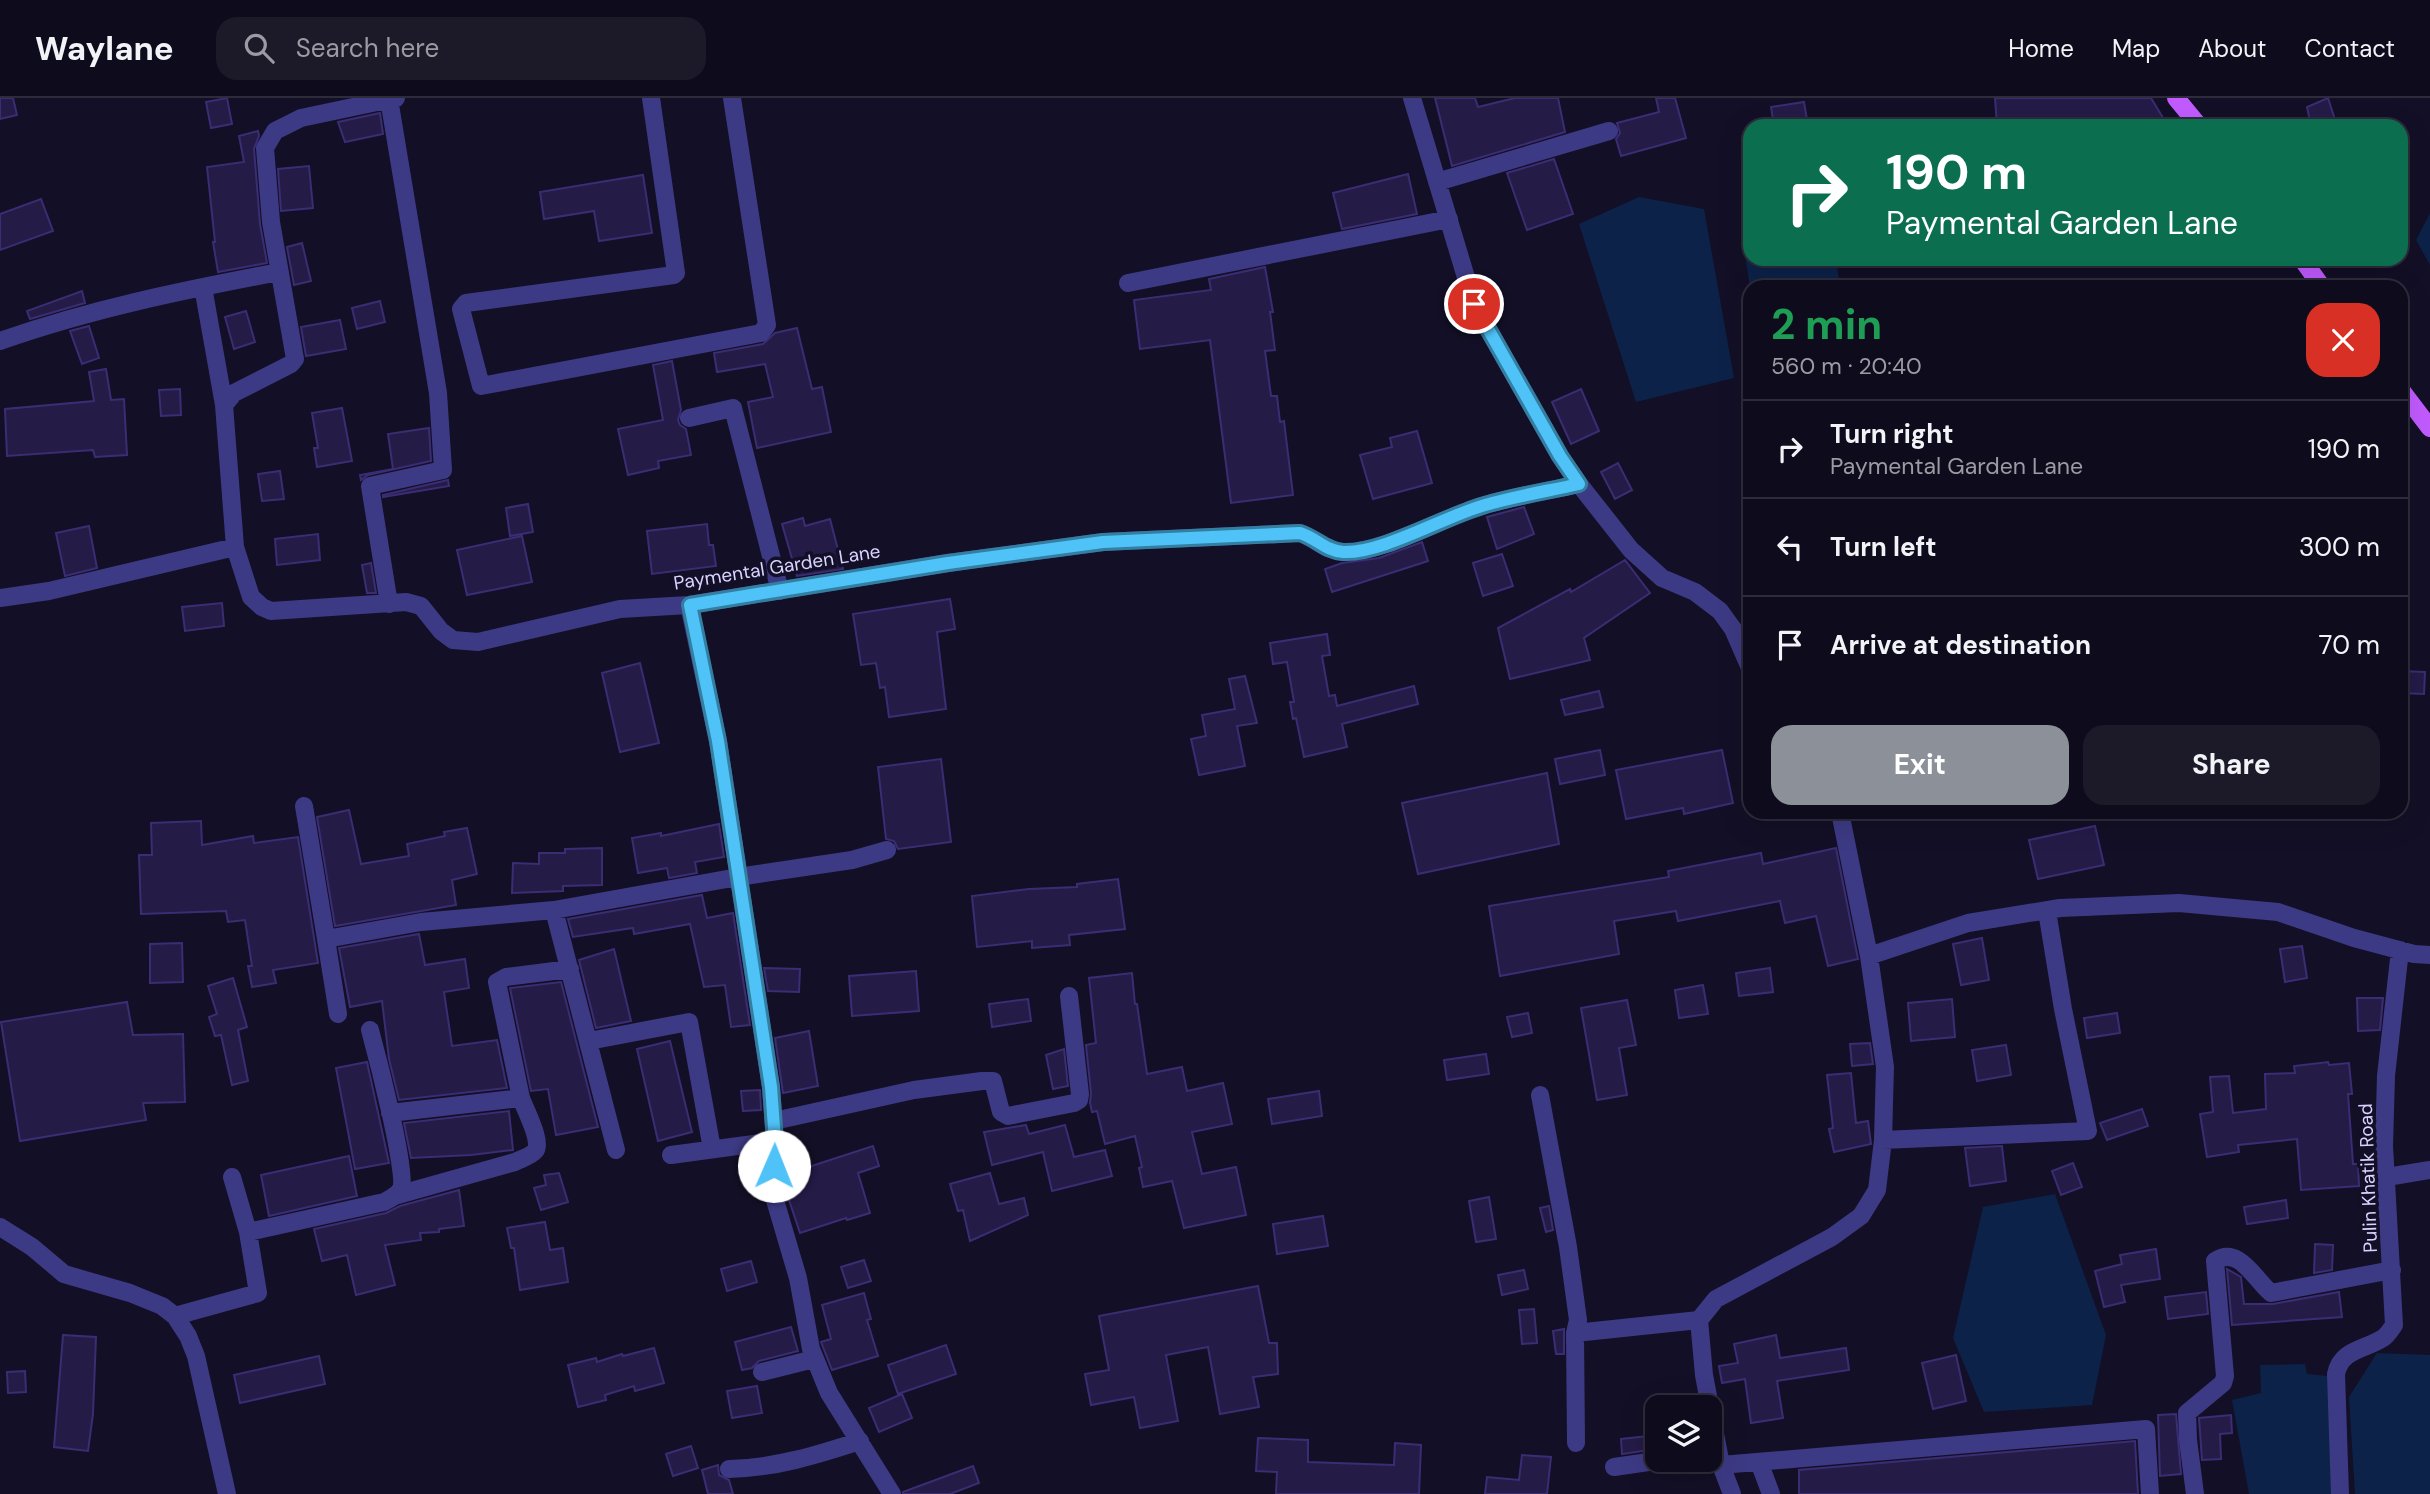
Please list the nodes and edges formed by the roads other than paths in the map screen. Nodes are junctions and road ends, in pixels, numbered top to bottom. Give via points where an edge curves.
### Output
1 (651, 98) edge
2 (732, 98) edge
3 (1412, 98) edge
4 (2176, 98) edge
5 (392, 99) edge
6 (2193, 119) edge
7 (1609, 131) dead end
8 (1437, 182) junction
9 (1449, 219) junction
10 (279, 272) junction
11 (1128, 283) dead end
12 (204, 286) junction
13 (0, 341) edge
14 (2408, 399) edge
15 (224, 405) junction
16 (689, 418) dead end
17 (2430, 428) edge
18 (1579, 484) junction
19 (235, 547) junction
20 (780, 591) junction
21 (0, 598) edge
22 (389, 604) junction
23 (690, 605) junction
24 (1743, 652) edge
25 (304, 806) dead end
26 (1841, 819) edge
27 (887, 850) dead end
28 (738, 877) junction
29 (554, 910) junction
30 (2047, 911) junction
31 (326, 939) junction
32 (2400, 950) junction
33 (2430, 955) edge
34 (1869, 957) junction
35 (570, 969) junction
36 (1069, 996) dead end
37 (338, 1014) dead end
38 (370, 1030) dead end
39 (589, 1041) junction
40 (1540, 1095) dead end
41 (521, 1098) junction
42 (390, 1114) junction
43 (774, 1121) junction
44 (1883, 1140) junction
45 (775, 1141) junction
46 (712, 1149) junction
47 (616, 1150) dead end
48 (671, 1155) dead end
49 (2430, 1170) edge
50 (232, 1177) dead end
51 (2387, 1177) junction
52 (394, 1196) junction
53 (0, 1227) edge
54 (248, 1232) junction
55 (2392, 1270) junction
56 (175, 1316) junction
57 (1699, 1320) junction
58 (1576, 1333) junction
59 (814, 1359) junction
60 (762, 1372) dead end
61 (1708, 1395) edge
62 (860, 1441) junction
63 (1576, 1443) dead end
64 (1722, 1455) edge
65 (1645, 1462) edge
66 (1759, 1462) junction
67 (1614, 1467) dead end
68 (729, 1469) dead end
69 (1722, 1469) edge
70 (227, 1494) edge
71 (892, 1494) edge
72 (1732, 1494) edge
73 (1771, 1494) edge
74 (2150, 1494) edge
75 (2195, 1494) edge
76 (2340, 1494) edge

1 - 2 street via 676,273 466,303 461,309 481,386 765,330
3 - 8 street
4 - 6 main road
5 - 10 street via 301,118 275,131 268,140 271,222
5 - 22 street via 438,393 443,470 370,486
7 - 8 street
8 - 9 street
9 - 11 street
9 - 18 street via 1474,304
10 - 12 street
10 - 15 street via 295,359 234,393
12 - 13 street via 81,314
12 - 15 street, Paymental Garden Lane
14 - 17 main road
15 - 19 street, Paymental Garden Lane
16 - 20 street via 733,408
18 - 20 street, Paymental Garden Lane via 1484,505 1355,551 1326,548 1300,533 1103,542
18 - 24 street via 1631,550 1662,578 1695,592 1720,611
19 - 21 street via 49,591
19 - 22 street, Paymental Garden Lane via 251,597 271,611
20 - 23 street, Paymental Garden Lane
22 - 23 street, Paymental Garden Lane via 421,606 453,640 478,642 620,609
23 - 28 street via 718,741
25 - 31 street
26 - 34 street
27 - 28 street via 852,860
28 - 29 street
28 - 43 street
29 - 31 street via 421,922
29 - 35 street
30 - 32 street via 2179,903 2278,912
30 - 34 street via 1968,923
30 - 44 street via 2088,1131
31 - 37 street
32 - 33 street
32 - 51 street, Pulin Khatik Road via 2386,1076
34 - 44 street via 1885,1067
35 - 39 street
35 - 41 street via 497,982
36 - 43 street via 1080,1094 1074,1103 1008,1116 1001,1112 993,1082 982,1081 914,1090
38 - 42 street
39 - 46 street via 689,1021
39 - 47 street
40 - 58 street via 1568,1247
41 - 42 street
41 - 52 street via 538,1141 533,1153
42 - 52 street via 401,1176 401,1188
43 - 45 street
44 - 57 street via 1877,1190 1861,1216 1832,1237 1716,1298
45 - 46 street
45 - 59 street via 772,1190 798,1278
46 - 48 street
49 - 51 street
50 - 54 street
51 - 55 street, Pulin Khatik Road
52 - 54 street
53 - 56 street via 64,1273 149,1300
54 - 56 street via 258,1293
55 - 75 street via 2271,1293 2241,1261 2215,1261 2225,1376 2223,1383 2187,1413
55 - 76 street, Pulin Khatik Road via 2394,1325 2385,1337 2338,1364
56 - 70 street via 196,1356
57 - 58 street
57 - 61 street
58 - 63 street
59 - 60 street
59 - 62 street via 829,1394
62 - 68 street via 779,1464
62 - 71 street
64 - 66 street
65 - 67 street
66 - 73 street
66 - 74 street via 2146,1429
69 - 72 street

